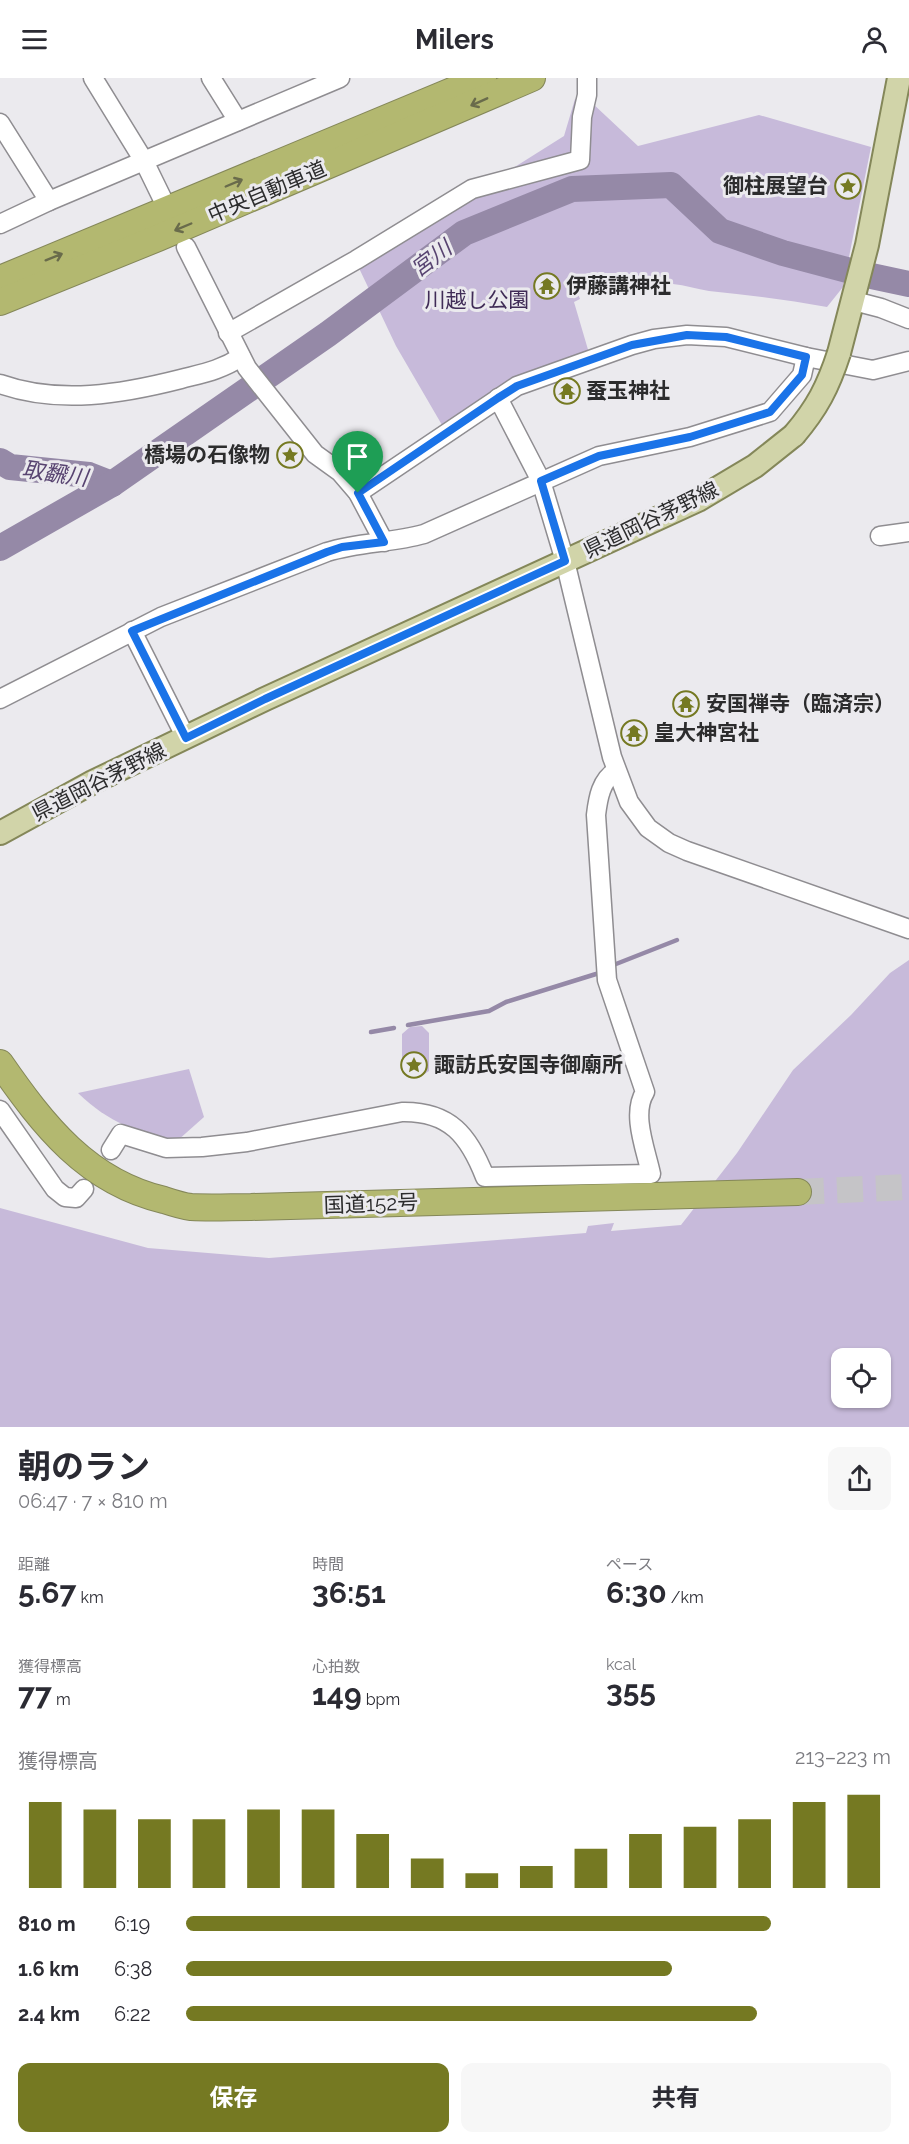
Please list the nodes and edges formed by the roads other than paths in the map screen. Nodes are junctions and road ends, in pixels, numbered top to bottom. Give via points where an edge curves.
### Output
1 (93, 78) edge
2 (211, 78) edge
3 (483, 78) edge
4 (532, 78) edge
5 (587, 78) edge
6 (899, 78) edge
7 (332, 80) edge
8 (238, 121) junction
9 (0, 123) edge
10 (144, 161) junction
11 (49, 201) junction
12 (164, 202) dead end
13 (0, 224) edge
14 (186, 247) dead end
15 (0, 279) edge
16 (855, 297) junction
17 (0, 302) edge
18 (909, 319) edge
19 (228, 333) junction
20 (806, 357) junction
21 (909, 361) edge
22 (244, 363) junction
23 (0, 384) edge
24 (498, 398) junction
25 (541, 481) junction
26 (358, 493) junction
27 (909, 532) edge
28 (880, 536) dead end
29 (384, 542) junction
30 (565, 561) junction
31 (132, 631) junction
32 (0, 699) edge
33 (186, 738) junction
34 (616, 771) junction
35 (0, 833) edge
36 (909, 929) edge
37 (0, 1064) edge
38 (0, 1110) edge
39 (111, 1150) dead end
40 (84, 1189) dead end
41 (798, 1192) tunnel mouth

1 - 10 street
2 - 8 street
15 -> 3 highway, 中央自動車道
4 -> 17 highway, 中央自動車道
5 - 19 street via 580,160 472,189
6 - 16 main road, 県道岡谷茅野線
7 - 8 street
8 - 10 street
9 - 11 street
10 - 11 street
10 - 12 street
11 - 13 street
14 - 19 street
16 - 18 street
16 - 30 main road, 県道岡谷茅野線, bridge via 823,397 794,435 755,466 698,500
19 - 22 street
20 - 21 street via 873,370
20 - 24 street via 726,337 687,335 632,345 517,386
20 - 25 street via 802,375 770,412 690,437 599,456
22 - 23 street via 103,395 37,394
22 - 26 street via 315,454 340,472
24 - 25 street
24 - 26 street
25 - 29 street via 424,534
25 - 30 street
26 - 29 street
27 - 28 street
29 - 31 street via 327,552
30 - 33 main road, 県道岡谷茅野線
30 - 34 street
31 - 32 street
31 - 33 street
33 - 35 main road, 県道岡谷茅野線 via 93,782
34 - 36 street via 638,816 669,843
34 - 39 street via 608,776 596,815 607,980 645,1092 639,1102 640,1120 651,1174 485,1178 475,1152 455,1127 420,1112 202,1147 166,1148 121,1134
37 - 41 highway, 国道152号 via 59,1140 80,1159 124,1187 190,1207
38 - 40 street via 55,1189 65,1197 76,1198

